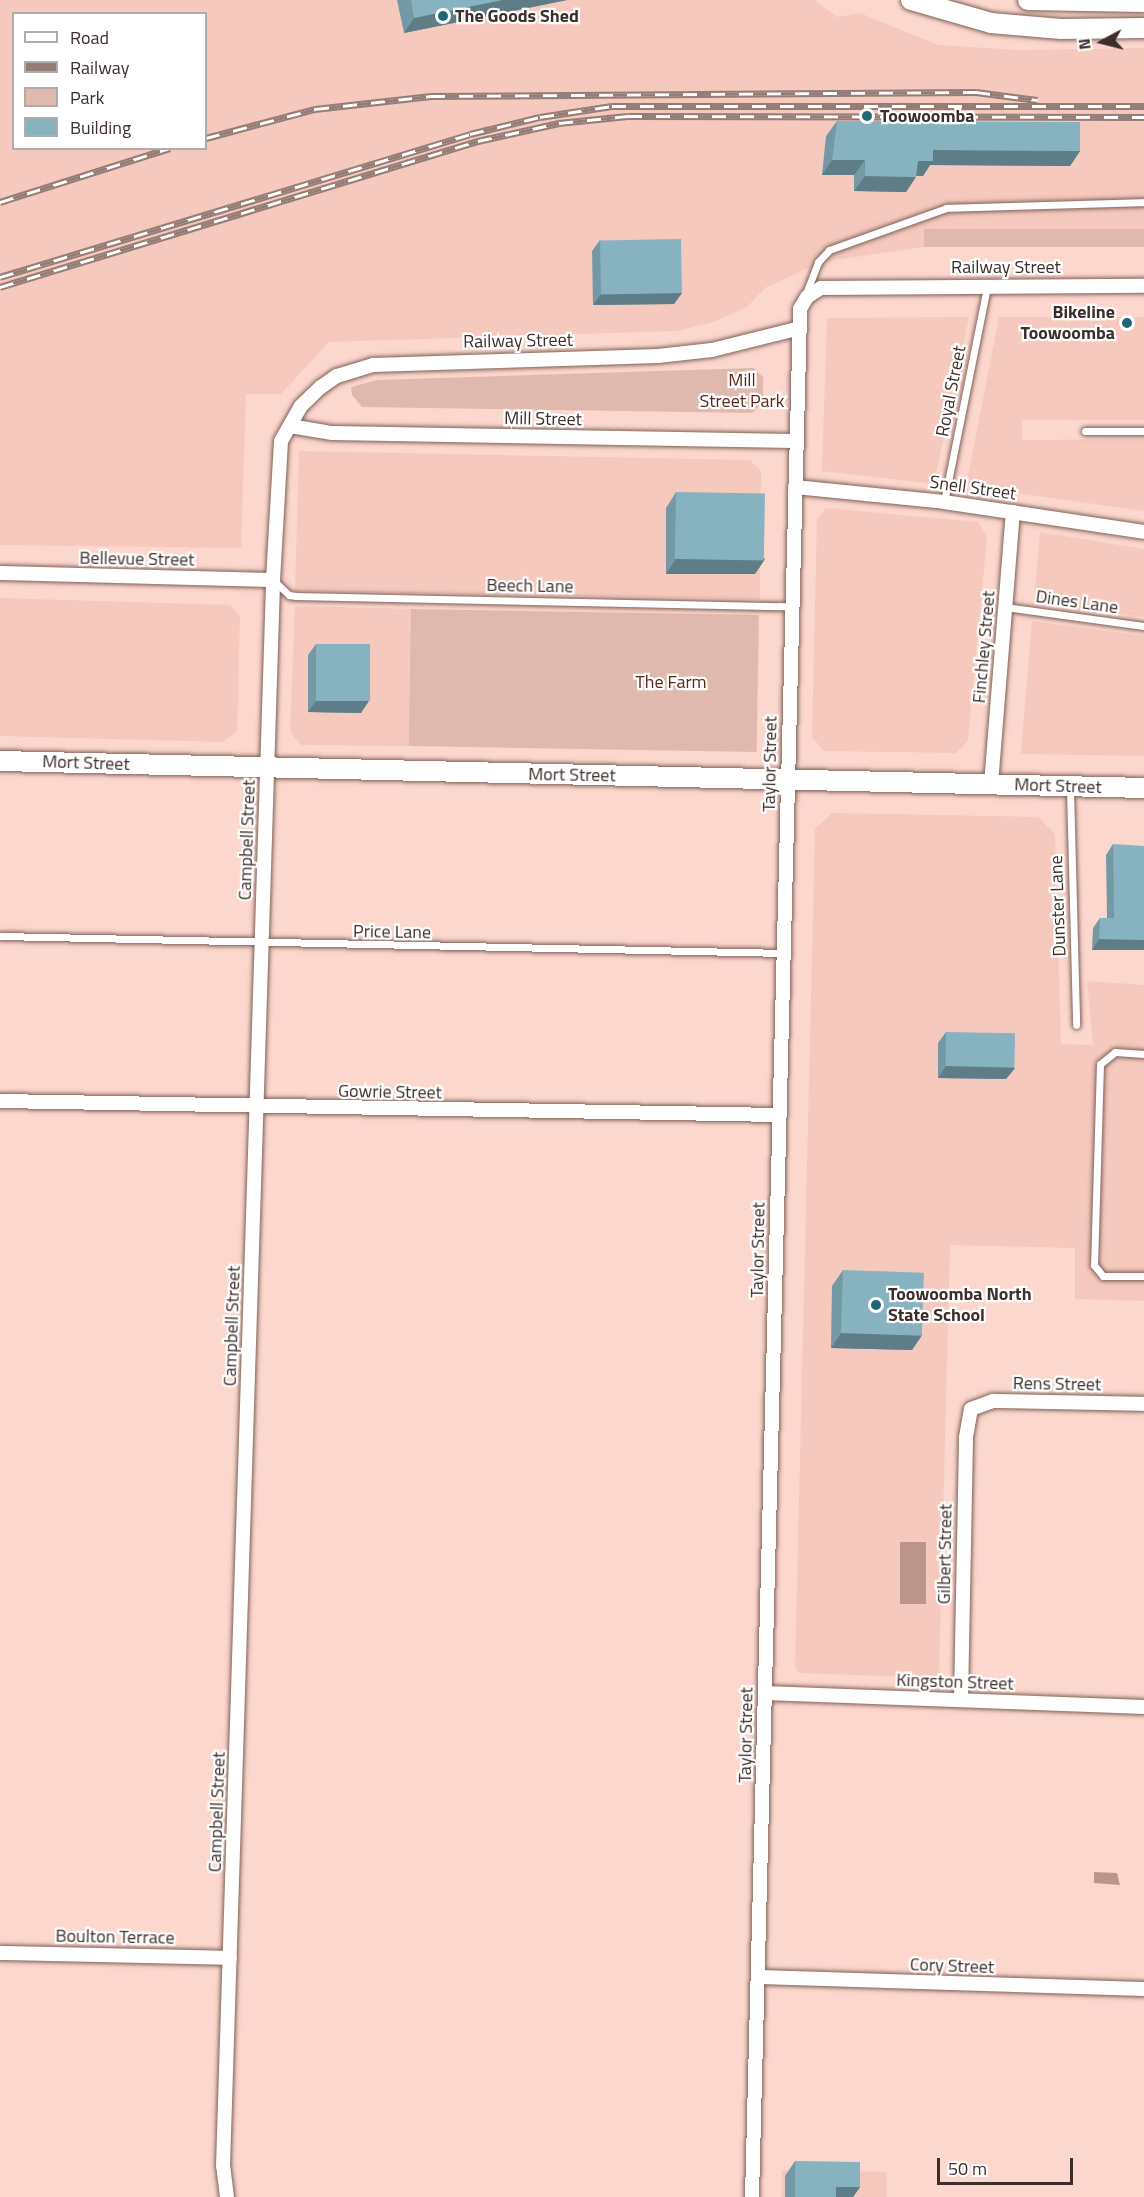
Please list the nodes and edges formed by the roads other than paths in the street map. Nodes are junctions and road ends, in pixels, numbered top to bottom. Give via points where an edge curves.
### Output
1 (911, 0) edge
2 (1028, 0) edge
3 (1144, 2) edge
4 (1144, 28) edge
5 (1144, 202) edge
6 (987, 285) junction
7 (1144, 286) edge
8 (802, 303) junction
9 (800, 328) junction
10 (290, 426) junction
11 (1085, 431) dead end
12 (1144, 431) edge
13 (797, 441) junction
14 (278, 455) joint
15 (795, 487) junction
16 (944, 501) junction
17 (1013, 512) junction
18 (1144, 532) edge
19 (0, 573) edge
20 (273, 580) junction
21 (792, 606) junction
22 (1005, 607) junction
23 (1144, 626) edge
24 (0, 760) edge
25 (267, 769) junction
26 (788, 779) junction
27 (991, 784) junction
28 (1070, 787) junction
29 (1144, 788) edge
30 (0, 936) edge
31 (262, 945) junction
32 (784, 953) junction
33 (1076, 1025) dead end
34 (1144, 1054) edge
35 (0, 1101) edge
36 (257, 1108) junction
37 (780, 1115) junction
38 (1144, 1276) edge
39 (1144, 1404) edge
40 (971, 1409) joint
41 (765, 1693) junction
42 (961, 1700) junction
43 (1144, 1707) edge
44 (0, 1953) edge
45 (230, 1958) junction
46 (759, 1977) junction
47 (1144, 1989) edge
48 (227, 2197) edge
49 (752, 2197) edge

1 - 4 street via 991,23
2 - 3 street
5 - 8 lane via 946,208 829,250 818,262
6 - 7 street, Railway Street
6 - 8 street, Railway Street via 821,288
6 - 16 lane, Royal Street
8 - 9 street, Taylor Street
9 - 10 street, Railway Street via 712,350 658,356 373,364 337,376 321,387 301,406
9 - 13 street, Taylor Street
10 - 13 street, Mill Street via 332,433
10 - 14 street, Railway Street
11 - 12 lane
13 - 15 street, Taylor Street
14 - 20 street, Campbell Street
15 - 16 street, Snell Street
15 - 21 street, Taylor Street
16 - 17 street, Snell Street
17 - 18 street, Snell Street
17 - 22 street, Finchley Street
19 - 20 street, Bellevue Street
20 - 21 lane, Beech Lane via 289,595 296,596
20 - 25 street, Campbell Street
21 - 26 street, Taylor Street
22 - 23 lane, Dines Lane
22 - 27 street, Finchley Street
24 - 25 street, Mort Street
25 - 26 street, Mort Street
25 - 31 street, Campbell Street
26 - 27 street, Mort Street
26 - 32 street, Taylor Street
27 - 28 street, Mort Street
28 - 29 street, Mort Street
28 - 33 lane, Dunster Lane
30 - 31 lane, Price Lane
31 - 32 lane, Price Lane
31 - 36 street, Campbell Street
32 - 37 street, Taylor Street
34 - 38 lane via 1115,1052 1100,1064 1094,1265 1103,1276
35 - 36 street, Gowrie Street
36 - 37 street, Gowrie Street
36 - 45 street, Campbell Street
37 - 41 street, Taylor Street
39 - 40 street, Rens Street via 993,1401
40 - 42 street, Gilbert Street via 966,1437
41 - 42 street, Kingston Street
41 - 46 street, Taylor Street
42 - 43 street, Kingston Street
44 - 45 street, Boulton Terrace
45 - 48 street, Campbell Street via 224,2166
46 - 47 street, Cory Street
46 - 49 street, Taylor Street

